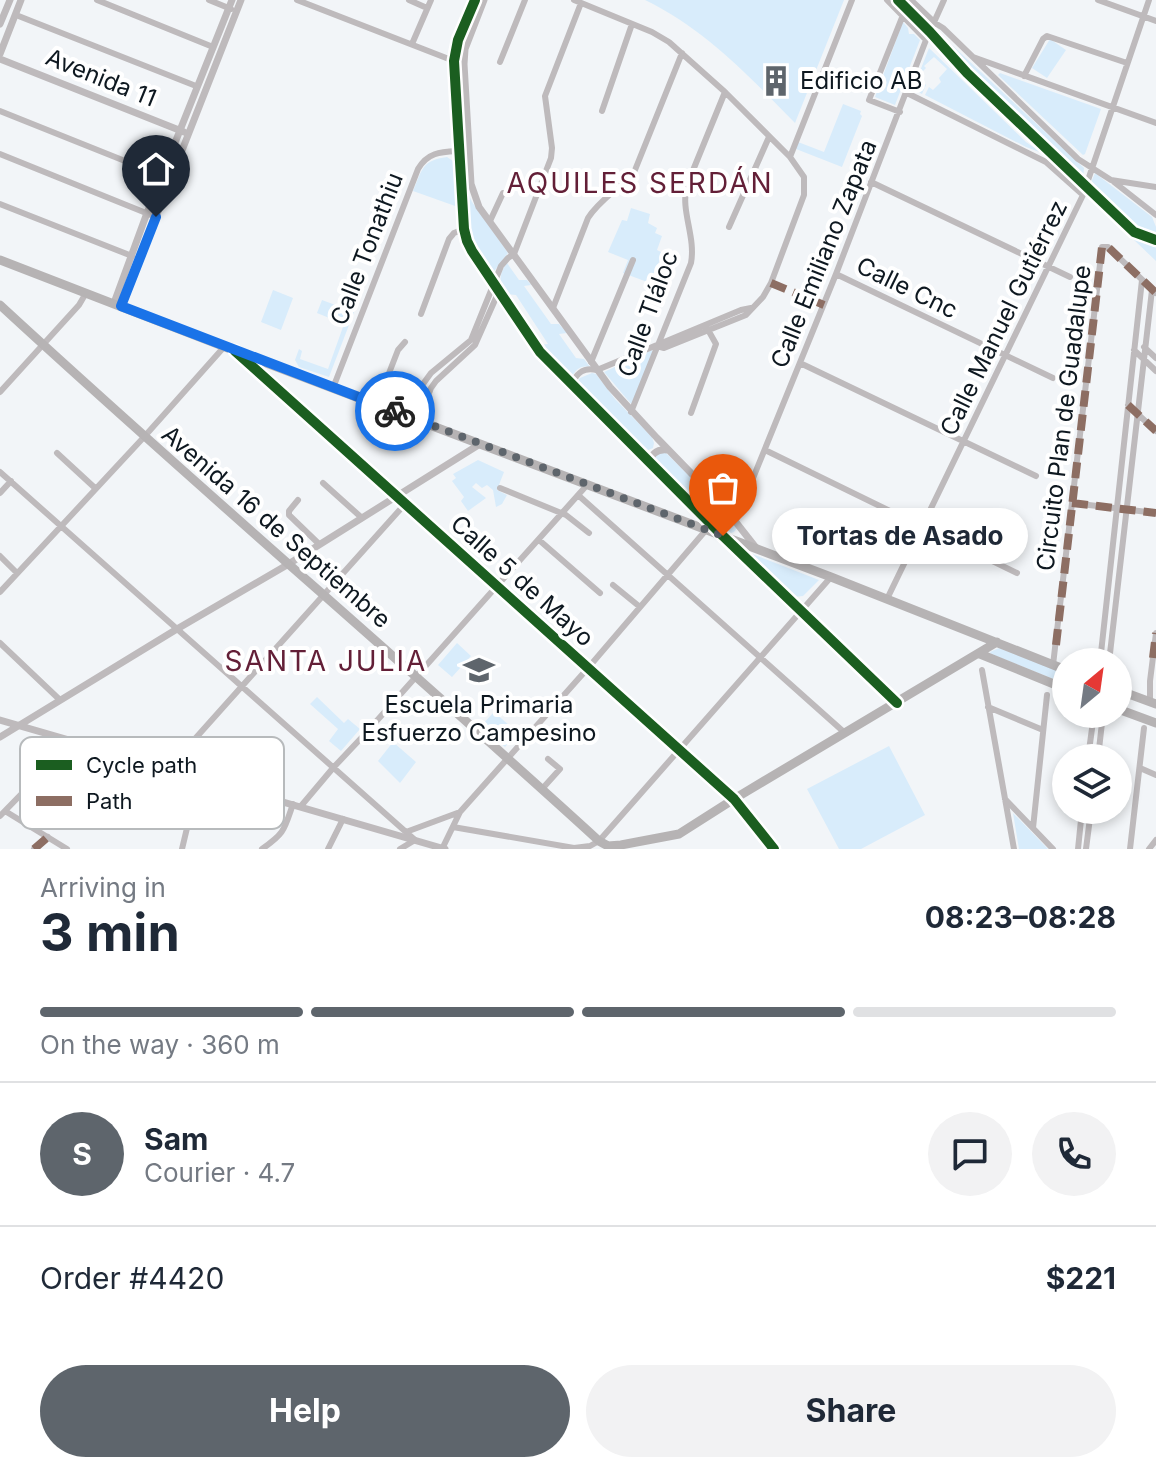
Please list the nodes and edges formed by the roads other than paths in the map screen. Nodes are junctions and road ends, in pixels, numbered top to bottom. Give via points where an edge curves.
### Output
1 (10, 0) edge
2 (21, 0) edge
3 (97, 0) edge
4 (209, 0) edge
5 (241, 0) edge
6 (297, 0) edge
7 (409, 0) edge
8 (475, 0) edge
9 (484, 0) edge
10 (525, 0) edge
11 (852, 0) edge
12 (887, 0) edge
13 (911, 0) edge
14 (944, 0) edge
15 (1098, 0) edge
16 (1149, 0) edge
17 (577, 1) edge
18 (429, 4) edge
19 (232, 7) edge
20 (3, 10) edge
21 (16, 15) junction
22 (903, 15) junction
23 (1143, 17) junction
24 (1156, 21) edge
25 (935, 23) junction
26 (0, 24) edge
27 (632, 24) junction
28 (926, 40) junction
29 (412, 44) junction
30 (213, 47) junction
31 (682, 53) junction
32 (0, 56) edge
33 (970, 56) junction
34 (454, 61) junction
35 (500, 62) dead end
36 (1127, 63) junction
37 (1024, 76) junction
38 (196, 86) junction
39 (725, 92) junction
40 (907, 93) junction
41 (456, 97) junction
42 (466, 97) junction
43 (1112, 107) junction
44 (0, 111) edge
45 (602, 111) dead end
46 (900, 112) junction
47 (1156, 123) edge
48 (184, 132) junction
49 (769, 137) junction
50 (459, 151) junction
51 (0, 154) edge
52 (790, 157) junction
53 (1092, 167) junction
54 (166, 178) junction
55 (1111, 180) junction
56 (871, 182) junction
57 (1156, 187) edge
58 (503, 193) dead end
59 (1083, 195) junction
60 (0, 204) edge
61 (147, 213) junction
62 (1156, 215) edge
63 (156, 217) junction
64 (490, 221) junction
65 (729, 227) dead end
66 (464, 229) junction
67 (514, 254) junction
68 (132, 256) junction
69 (0, 260) edge
70 (633, 260) dead end
71 (1048, 267) junction
72 (836, 274) junction
73 (1070, 277) dead end
74 (1142, 280) junction
75 (497, 288) junction
76 (1154, 292) edge
77 (86, 293) junction
78 (0, 305) edge
79 (118, 305) junction
80 (553, 308) junction
81 (421, 314) dead end
82 (707, 328) junction
83 (1135, 338) junction
84 (405, 342) dead end
85 (43, 345) junction
86 (657, 346) junction
87 (224, 347) junction
88 (1145, 348) junction
89 (1134, 350) junction
90 (235, 351) junction
91 (1006, 355) junction
92 (1156, 358) edge
93 (1144, 359) junction
94 (591, 362) junction
95 (800, 363) junction
96 (597, 370) junction
97 (1156, 371) edge
98 (1053, 378) dead end
99 (572, 384) junction
100 (333, 388) junction
101 (0, 392) edge
102 (377, 404) junction
103 (1128, 405) junction
104 (631, 412) junction
105 (691, 413) dead end
106 (1138, 414) junction
107 (414, 419) junction
108 (1156, 431) edge
109 (144, 437) junction
110 (657, 438) junction
111 (964, 442) junction
112 (480, 444) junction
113 (765, 450) junction
114 (669, 451) junction
115 (638, 452) junction
116 (57, 453) dead end
117 (653, 466) junction
118 (0, 472) edge
119 (1036, 476) dead end
120 (11, 481) junction
121 (323, 483) dead end
122 (587, 485) junction
123 (95, 488) junction
124 (500, 488) dead end
125 (0, 493) edge
126 (578, 495) junction
127 (396, 496) junction
128 (298, 500) dead end
129 (1072, 503) junction
130 (405, 504) junction
131 (1116, 508) junction
132 (1126, 510) junction
133 (562, 513) junction
134 (1156, 513) edge
135 (362, 518) junction
136 (736, 520) junction
137 (61, 525) junction
138 (923, 527) junction
139 (706, 530) junction
140 (589, 533) dead end
141 (723, 536) junction
142 (539, 540) junction
143 (319, 544) junction
144 (757, 549) junction
145 (0, 556) edge
146 (287, 565) junction
147 (17, 573) junction
148 (1017, 573) dead end
149 (668, 575) junction
150 (831, 577) junction
151 (613, 585) dead end
152 (497, 586) junction
153 (0, 592) edge
154 (600, 593) dead end
155 (322, 595) junction
156 (887, 599) junction
157 (640, 607) junction
158 (802, 611) junction
159 (177, 629) junction
160 (1156, 633) edge
161 (997, 642) junction
162 (0, 643) edge
163 (1055, 648) edge
164 (1101, 648) edge
165 (1111, 648) edge
166 (980, 654) junction
167 (760, 657) junction
168 (1052, 665) edge
169 (588, 668) junction
170 (982, 670) dead end
171 (416, 677) junction
172 (1052, 683) edge
173 (241, 687) junction
174 (1047, 695) dead end
175 (1132, 695) edge
176 (60, 700) junction
177 (897, 703) junction
178 (1153, 703) edge
179 (988, 707) junction
180 (1132, 714) edge
181 (0, 720) edge
182 (1156, 723) edge
183 (19, 725) junction
184 (1144, 728) dead end
185 (1043, 730) junction
186 (845, 733) junction
187 (0, 737) edge
188 (60, 737) edge
189 (196, 737) edge
190 (679, 748) junction
191 (508, 758) junction
192 (548, 759) dead end
193 (333, 768) junction
194 (1140, 768) junction
195 (1156, 775) edge
196 (542, 789) junction
197 (20, 796) edge
198 (734, 799) junction
199 (1005, 799) junction
200 (284, 801) edge
201 (297, 805) junction
202 (460, 812) junction
203 (3, 813) edge
204 (343, 819) junction
205 (1081, 824) edge
206 (1089, 824) edge
207 (453, 827) junction
208 (1033, 828) junction
209 (33, 829) edge
210 (187, 829) edge
211 (406, 832) junction
212 (48, 837) junction
213 (415, 840) junction
214 (1156, 840) edge
215 (599, 841) junction
216 (34, 849) edge
217 (67, 849) edge
218 (182, 849) edge
219 (262, 849) edge
220 (328, 849) edge
221 (400, 849) edge
222 (443, 849) edge
223 (774, 849) edge
224 (1014, 849) edge
225 (1053, 849) edge
226 (1078, 849) edge
227 (1086, 849) edge
228 (1130, 849) edge
229 (1149, 849) edge

1 - 20 street
2 - 21 street
3 - 30 street
4 - 19 street
5 - 19 street
6 - 29 street
7 - 18 street
8 - 34 street
9 - 42 street via 465,49
10 - 35 street
11 - 52 street
12 - 22 street
13 - 25 street
14 - 25 street, Calle Emiliano Zapata
15 - 23 street
16 - 23 street, Calle Manuel Gutiérrez
17 - 27 street
17 - 67 street via 545,96 551,158
18 - 29 street
19 - 30 street
19 - 48 street
20 - 26 street
21 - 32 street
21 - 38 street
22 - 28 street
22 - 46 street via 869,100
23 - 24 street
23 - 36 street, Calle Manuel Gutiérrez
25 - 28 street, Calle Emiliano Zapata
25 - 33 street
27 - 31 street
27 - 45 street
28 - 40 street, Calle Emiliano Zapata
29 - 34 street
30 - 38 street
31 - 39 street
31 - 80 street via 635,170 588,218
32 - 48 street, Avenida 11
33 - 37 street
33 - 53 street
34 - 41 street
36 - 37 street via 1047,36
36 - 43 street, Calle Manuel Gutiérrez
37 - 43 street
38 - 48 street
39 - 49 street
39 - 86 street, Calle Tláloc via 684,196 691,263
40 - 46 street, Calle Emiliano Zapata
40 - 59 street via 1046,162
41 - 42 street
41 - 50 street
42 - 64 street via 471,184
43 - 47 street
43 - 53 street, Calle Manuel Gutiérrez
44 - 54 street
46 - 56 street, Calle Emiliano Zapata
48 - 54 street
49 - 52 street
49 - 65 street
50 - 66 street
50 - 100 street, Calle Tonathiu via 435,153 418,169
51 - 61 street
52 - 82 street via 804,177 804,195 771,283 746,315
53 - 55 street
53 - 59 street, Calle Manuel Gutiérrez
54 - 61 street
54 - 63 street
55 - 57 street
55 - 62 street
56 - 71 street
56 - 72 street, Calle Emiliano Zapata
58 - 64 street
59 - 71 street, Calle Manuel Gutiérrez
60 - 68 street
61 - 63 street
61 - 68 street
63 - 79 street
64 - 67 street
66 - 75 street
66 - 81 street via 449,239
67 - 75 street via 501,266
67 - 80 street
68 - 79 street
69 - 77 main road
70 - 94 street
71 - 73 street
71 - 91 street, Calle Manuel Gutiérrez
72 - 91 street, Calle Cnc
72 - 95 street, Calle Emiliano Zapata
74 - 76 street, Circuito Plan de Guadalupe
74 - 83 street
74 - 129 street, Circuito Plan de Guadalupe via 1102,247
75 - 99 street via 540,352
75 - 107 street via 471,340 423,384
76 - 88 street
77 - 79 main road
77 - 85 street
78 - 85 main road, Avenida 16 de Septiembre
79 - 87 main road
80 - 94 street
82 - 86 street via 664,348
82 - 105 street via 716,344
83 - 88 street
83 - 89 street
84 - 102 street
85 - 101 street
85 - 109 main road, Avenida 16 de Septiembre
86 - 96 street
86 - 104 street, Calle Tláloc
87 - 90 main road
87 - 109 street
88 - 92 street
88 - 93 street
89 - 93 street
89 - 103 street
90 - 100 main road
90 - 127 street, Calle 5 de Mayo
91 - 98 street, Calle Cnc
91 - 111 street, Calle Manuel Gutiérrez
93 - 97 street
93 - 106 street
94 - 96 street
95 - 111 street
95 - 113 street, Calle Emiliano Zapata
96 - 99 street via 579,372
96 - 104 street
99 - 115 street
100 - 102 main road
102 - 107 main road
103 - 106 street
103 - 131 street
104 - 110 street
106 - 108 street
106 - 132 street
107 - 112 main road
109 - 123 street
109 - 146 main road, Avenida 16 de Septiembre
110 - 114 street
110 - 115 street via 652,451
111 - 119 street
111 - 138 street, Calle Manuel Gutiérrez
112 - 122 main road
112 - 127 street
113 - 136 street, Calle Emiliano Zapata
113 - 138 street
114 - 117 street via 656,451
114 - 136 street
115 - 117 street
116 - 123 street
117 - 141 street
118 - 120 street
120 - 125 street
120 - 137 street
121 - 135 street
122 - 126 street
122 - 139 main road
123 - 137 street
124 - 133 street
126 - 133 street
126 - 149 street
127 - 130 street, Calle 5 de Mayo
127 - 135 street
128 - 143 street via 289,515
129 - 131 street
129 - 163 street, Circuito Plan de Guadalupe
130 - 152 street, Calle 5 de Mayo
130 - 155 street
131 - 132 street
131 - 164 street
132 - 134 street
132 - 165 street
133 - 140 street
133 - 142 street
135 - 143 street
136 - 144 street
137 - 147 street
137 - 159 street
138 - 148 street
138 - 156 street, Calle Manuel Gutiérrez
139 - 141 main road
139 - 149 street
141 - 144 main road
141 - 158 street
142 - 152 street
142 - 154 street
143 - 146 street
144 - 150 main road
145 - 147 street
146 - 155 main road, Avenida 16 de Septiembre
146 - 159 street
147 - 153 street
149 - 157 street
149 - 167 street
150 - 156 main road
150 - 158 street
151 - 157 street
152 - 169 street, Calle 5 de Mayo
152 - 171 street
155 - 171 main road, Avenida 16 de Septiembre
155 - 173 street
156 - 161 main road
157 - 169 street
158 - 167 street
158 - 177 street
159 - 173 street
159 - 176 street
160 - 178 street
161 - 166 main road
161 - 168 main road
162 - 176 street
166 - 172 main road
166 - 177 main road
167 - 186 street
167 - 190 street
169 - 190 street, Calle 5 de Mayo
169 - 191 street
170 - 179 street
171 - 191 main road, Avenida 16 de Septiembre
171 - 193 street
173 - 189 street
173 - 193 street
174 - 185 street
175 - 178 main road
176 - 183 street
177 - 186 main road
179 - 185 street
179 - 199 street
180 - 182 main road
181 - 183 street
183 - 187 street
183 - 188 street
184 - 194 street
185 - 208 street
186 - 198 main road
190 - 198 street, Calle 5 de Mayo
190 - 215 street
191 - 196 main road, Avenida 16 de Septiembre
191 - 202 street
192 - 196 street via 560,769
193 - 201 street
193 - 211 street
194 - 195 street
194 - 228 street
196 - 215 main road, Avenida 16 de Septiembre
197 - 203 street
198 - 215 main road via 679,834 621,845
198 - 223 street, Calle 5 de Mayo
199 - 208 street
199 - 224 street
200 - 201 street
201 - 204 street
201 - 219 street via 279,837
202 - 207 street
202 - 211 street
204 - 213 street
204 - 220 street
205 - 226 street
206 - 227 street
207 - 215 street via 574,848
207 - 222 street
208 - 225 street
209 - 212 street
210 - 218 street
211 - 213 street
212 - 216 street
212 - 217 street
213 - 221 street
213 - 222 street
214 - 229 street

